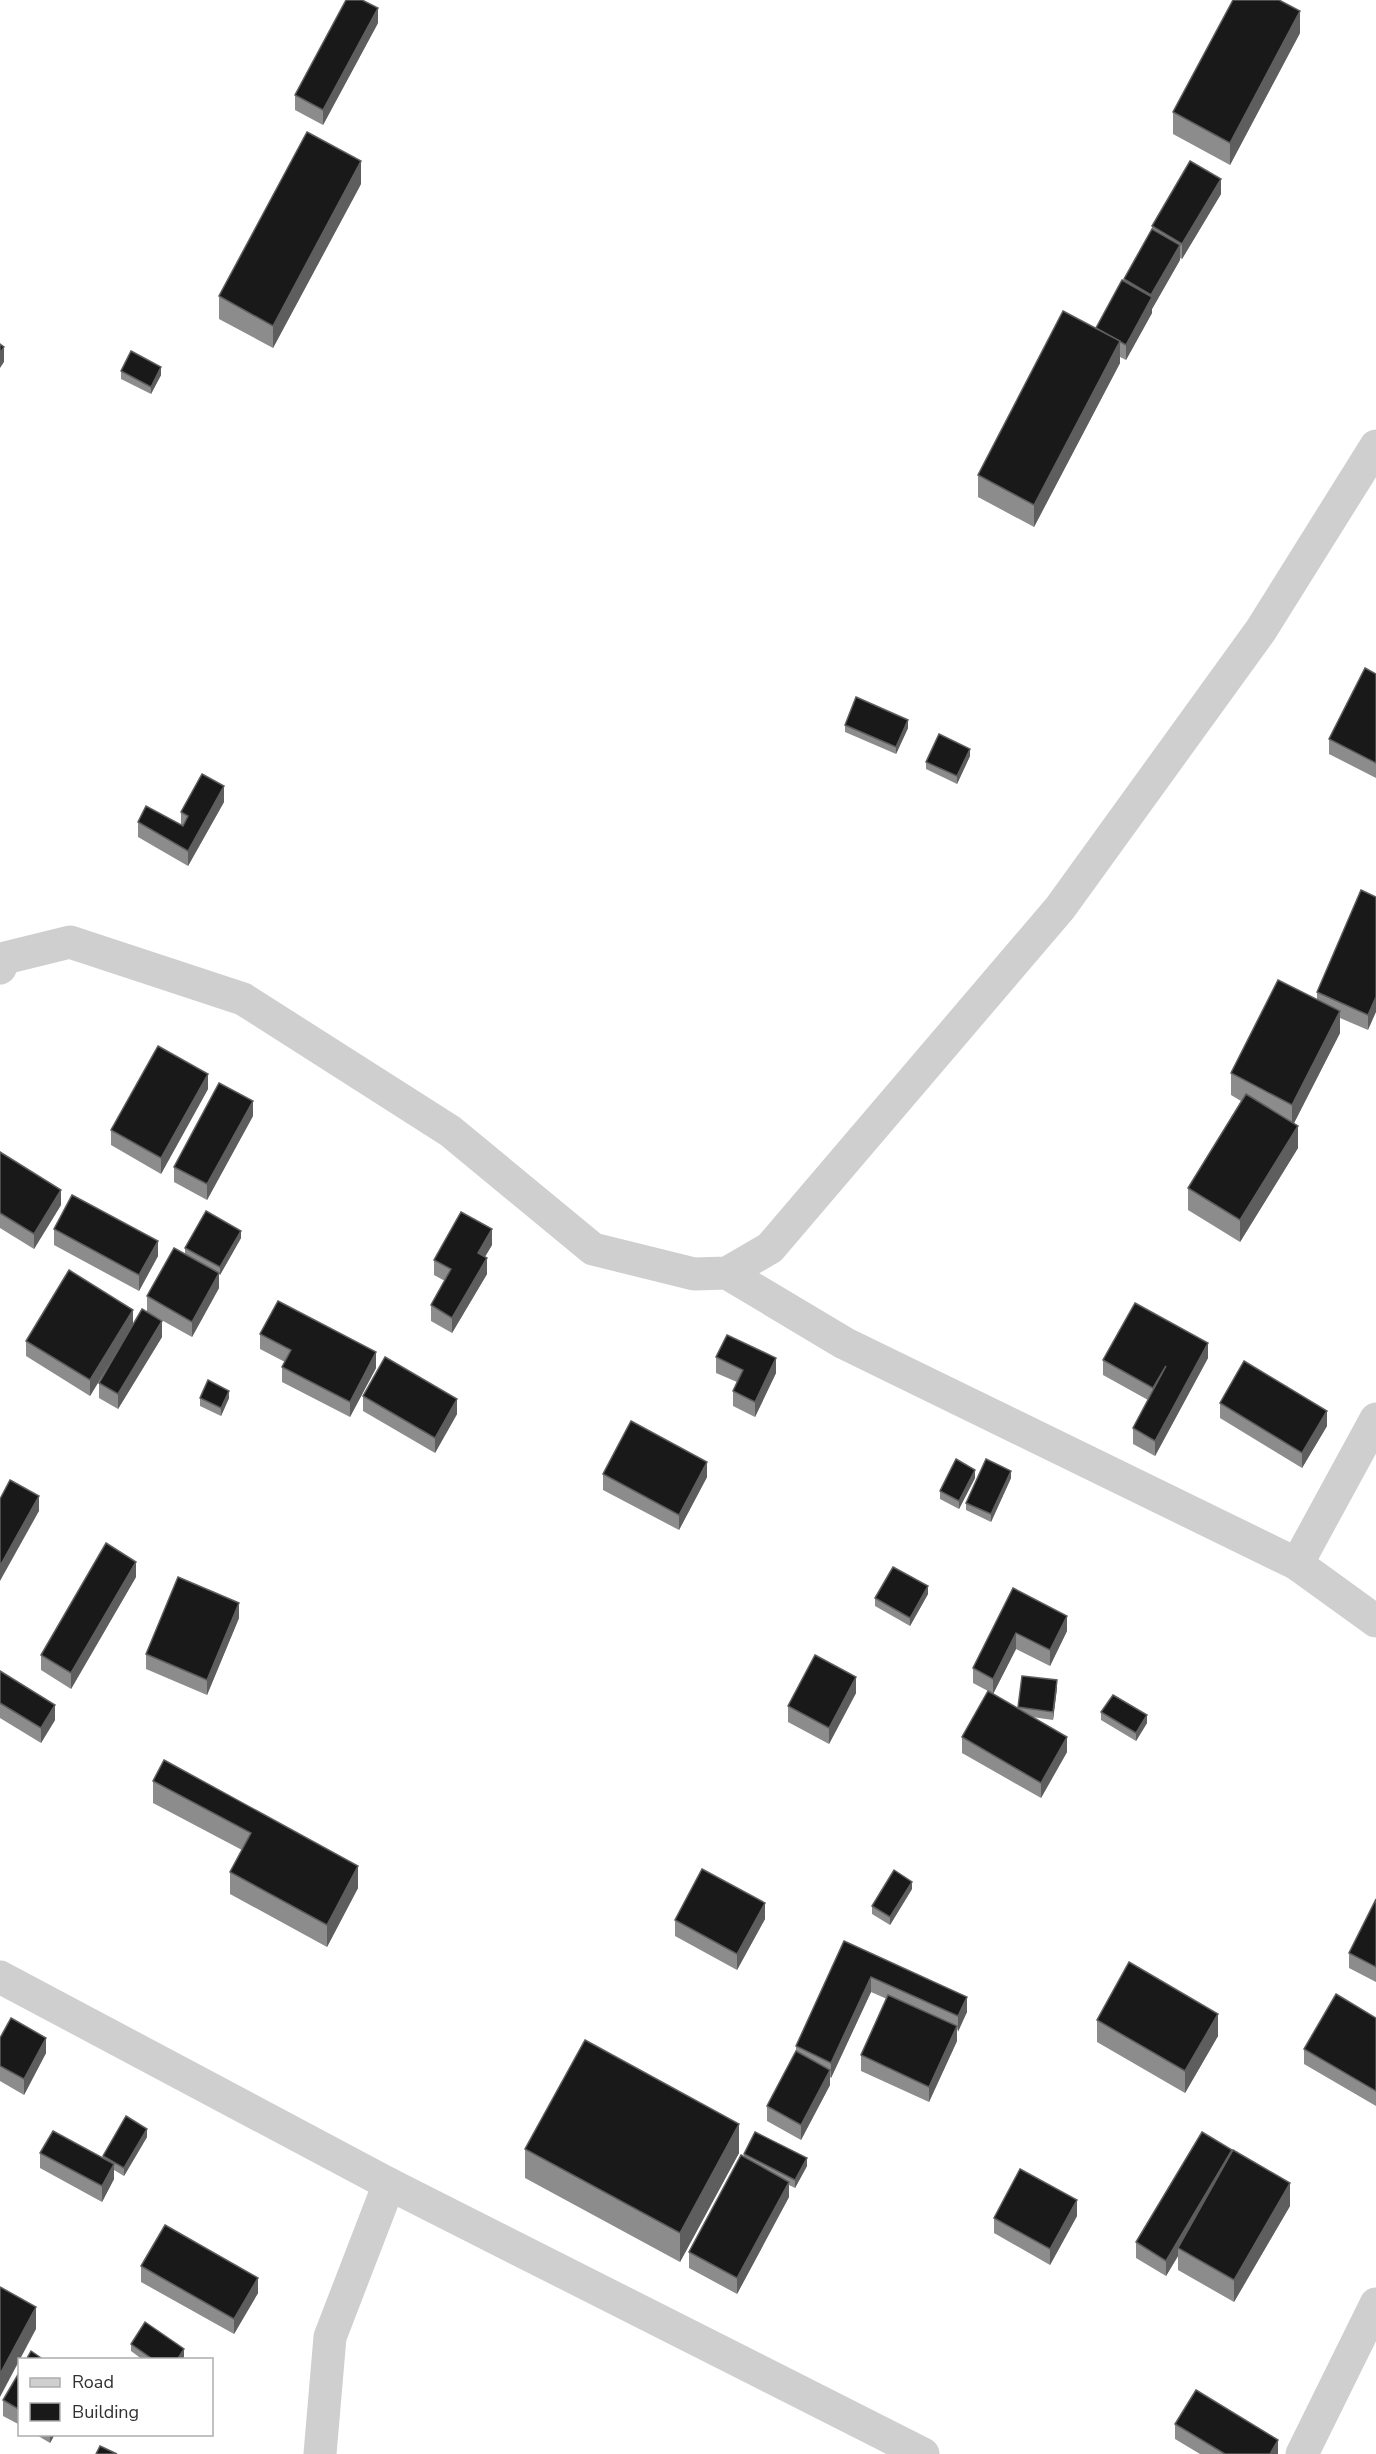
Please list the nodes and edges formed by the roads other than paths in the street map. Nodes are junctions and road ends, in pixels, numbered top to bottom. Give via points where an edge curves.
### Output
1 (1376, 446) edge
2 (0, 968) edge
3 (728, 1273) junction
4 (1376, 1419) edge
5 (1297, 1564) junction
6 (1376, 1621) edge
7 (0, 1977) edge
8 (388, 2184) junction
9 (1376, 2304) edge
10 (320, 2454) edge
11 (923, 2454) edge
12 (1302, 2454) edge

1 - 3 street via 1261,630 1060,908 770,1248
2 - 3 street via 5,958 70,942 243,999 450,1131 593,1249 694,1274
3 - 5 street via 844,1343
4 - 5 street
5 - 6 street
7 - 8 street
8 - 10 street via 330,2337
8 - 11 street
9 - 12 street

